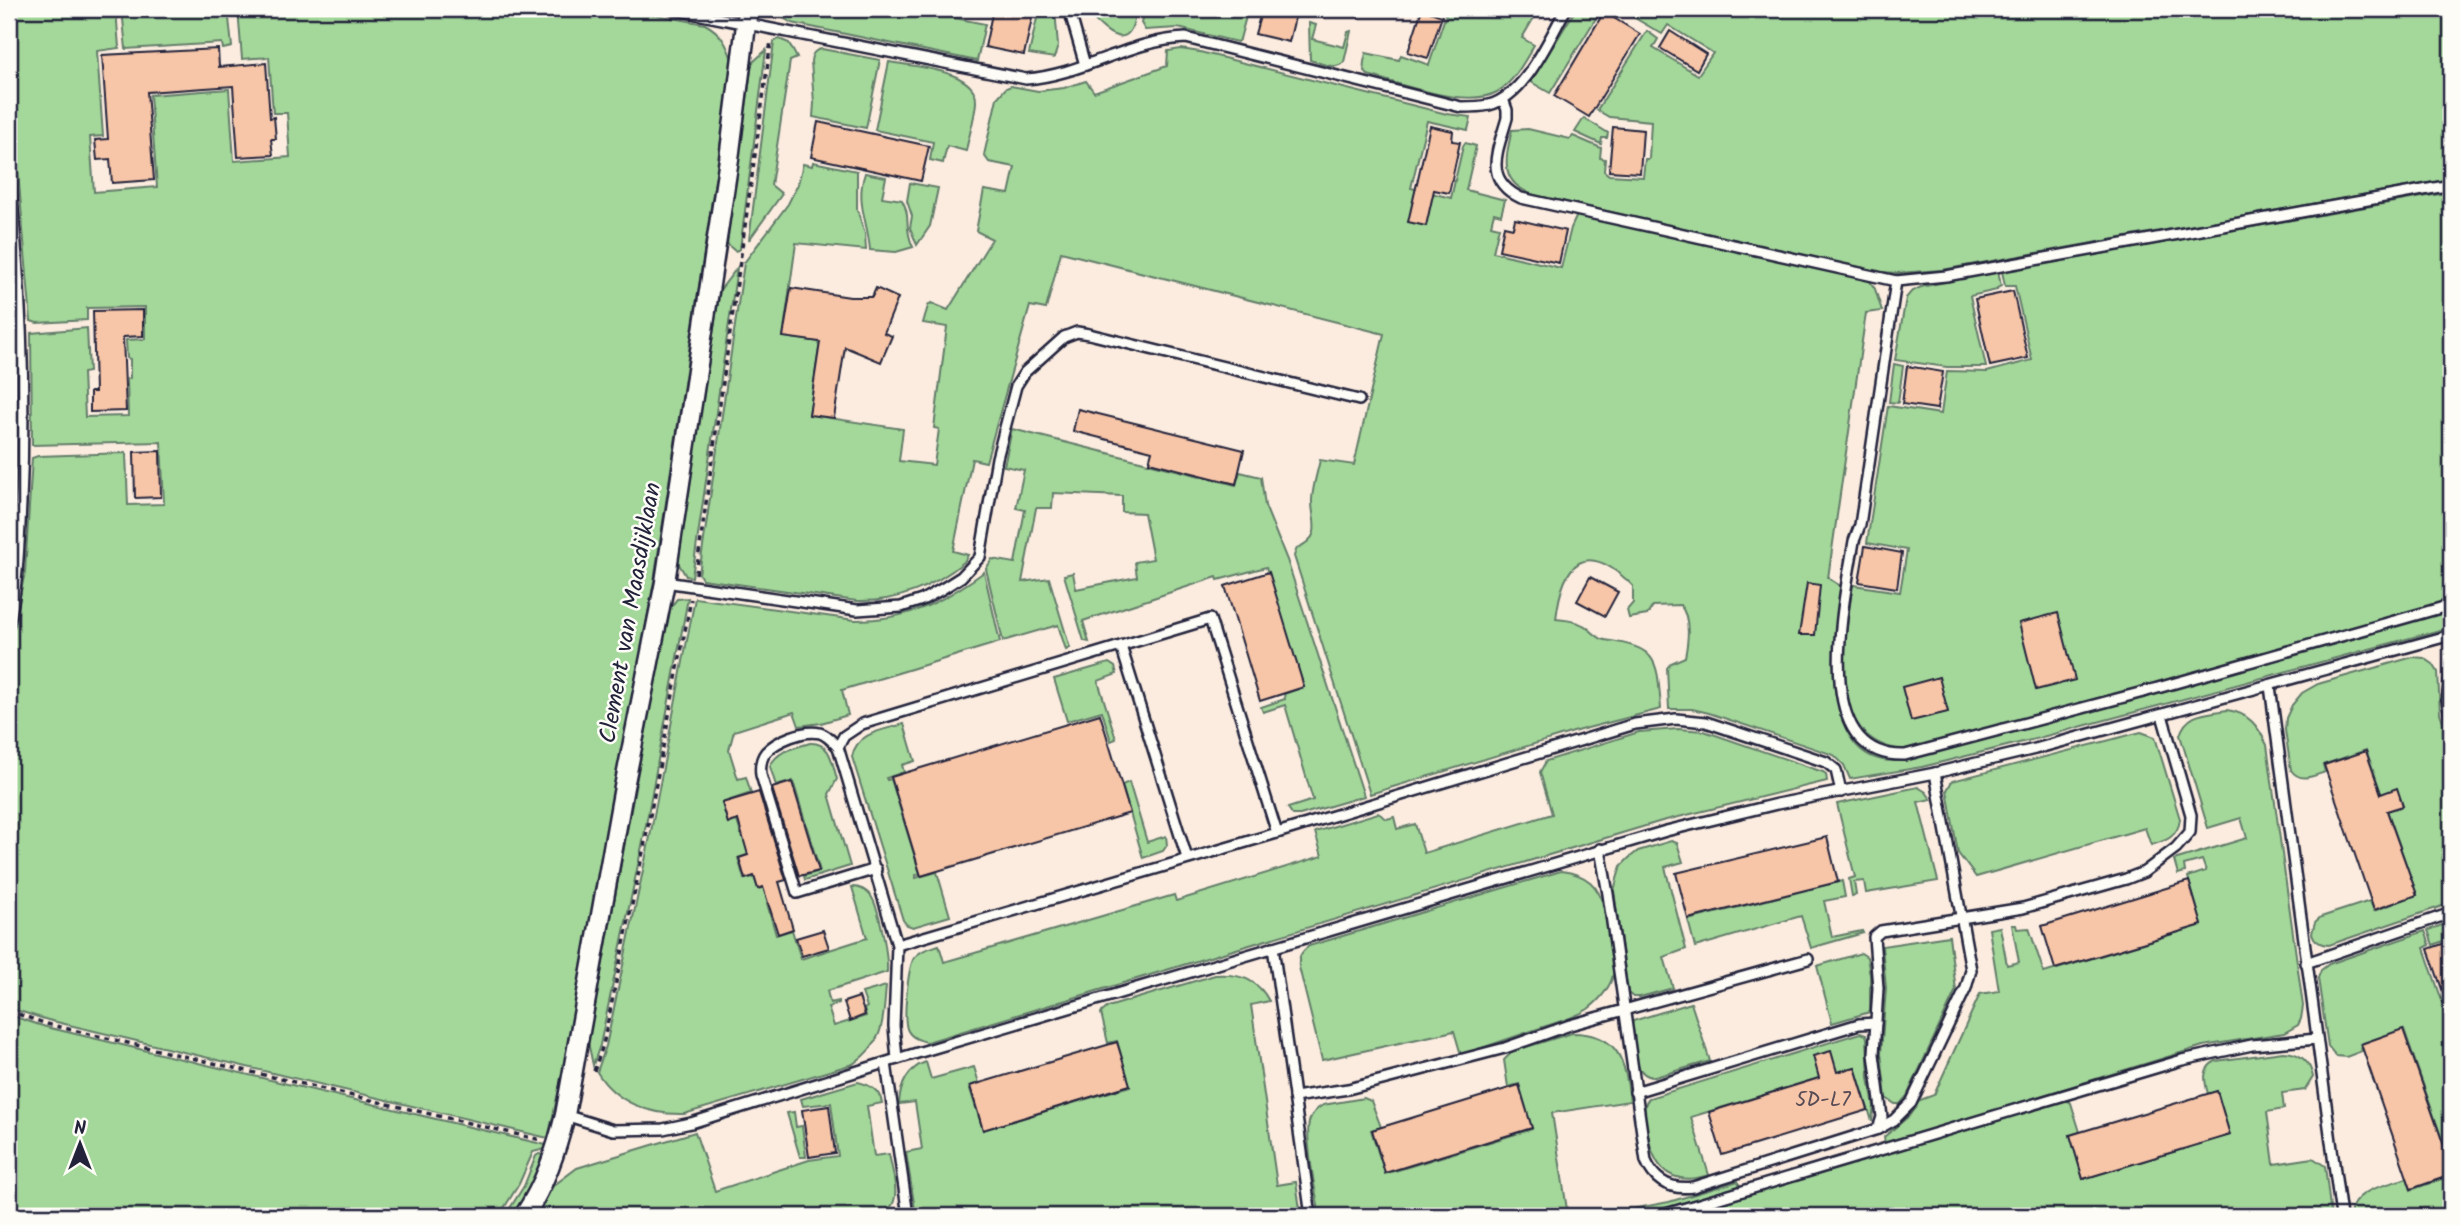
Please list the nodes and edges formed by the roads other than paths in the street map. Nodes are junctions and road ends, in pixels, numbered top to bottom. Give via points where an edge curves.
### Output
1 (671, 9) edge
2 (1069, 9) edge
3 (1566, 9) edge
4 (747, 16) edge
5 (1085, 65) junction
6 (1503, 99) junction
7 (9, 169) edge
8 (2451, 185) edge
9 (1896, 281) junction
10 (1359, 400) dead end
11 (13, 571) edge
12 (665, 582) junction
13 (2451, 605) edge
14 (9, 625) edge
15 (2451, 635) edge
16 (1121, 646) junction
17 (2451, 673) edge
18 (2270, 686) junction
19 (2162, 715) junction
20 (2451, 719) edge
21 (838, 747) junction
22 (1935, 773) junction
23 (1842, 792) junction
24 (1277, 833) junction
25 (1600, 849) junction
26 (1187, 858) junction
27 (876, 869) junction
28 (2451, 913) edge
29 (1962, 918) junction
30 (897, 945) junction
31 (1273, 947) junction
32 (1808, 959) dead end
33 (2306, 963) junction
34 (1625, 1011) junction
35 (1876, 1023) junction
36 (2317, 1039) junction
37 (897, 1059) junction
38 (886, 1063) junction
39 (1636, 1092) junction
40 (1294, 1097) junction
41 (565, 1115) junction
42 (1878, 1129) junction
43 (524, 1216) edge
44 (908, 1216) edge
45 (1311, 1216) edge
46 (1659, 1216) edge
47 (2341, 1216) edge

1 - 4 lane
2 - 5 lane
3 - 6 lane via 1522,82
4 - 5 lane via 1026,79
4 - 12 street, Clement van Maasdijklaan
5 - 6 lane via 1148,42 1186,38 1461,107
6 - 9 lane via 1507,118 1494,168 1502,184 1521,198
7 - 11 lane via 23,390
8 - 9 lane via 1925,280
9 - 13 lane via 1839,653 1847,717 1856,735 1878,752 1905,755
10 - 12 lane via 1073,332 1046,350 1016,386 997,458 980,557 961,578 901,607 857,610
11 - 14 lane via 16,592
12 - 41 street, Clement van Maasdijklaan
15 - 18 lane
16 - 21 lane via 862,724 844,736
16 - 24 lane via 1210,619
16 - 26 lane
17 - 20 lane via 2447,700
18 - 19 lane
18 - 33 lane
19 - 22 lane
19 - 29 lane via 2191,815 2190,832 2184,840 2144,872 2126,879 2023,908
21 - 27 lane
21 - 27 lane via 820,733 807,733 781,741 762,760 761,775 797,893
22 - 23 lane
22 - 29 lane
23 - 24 lane via 1836,771 1826,762 1706,722 1676,719 1636,724
23 - 25 lane
24 - 26 lane
25 - 31 lane
25 - 34 lane
26 - 30 lane
27 - 30 lane
28 - 33 lane
29 - 35 lane via 1874,937
29 - 42 lane via 1970,979 1911,1103
30 - 37 lane
31 - 37 lane
31 - 40 lane
32 - 34 lane
33 - 36 lane
34 - 39 lane
34 - 40 lane via 1348,1089
35 - 39 lane via 1859,1024
35 - 42 lane via 1874,1054 1882,1117
36 - 46 lane via 2252,1045 2182,1060
36 - 47 lane
37 - 38 lane
38 - 41 lane via 663,1129 613,1130
38 - 44 lane
39 - 42 lane via 1651,1173 1678,1189
40 - 45 lane
41 - 43 street, Clement van Maasdijklaan via 538,1196

